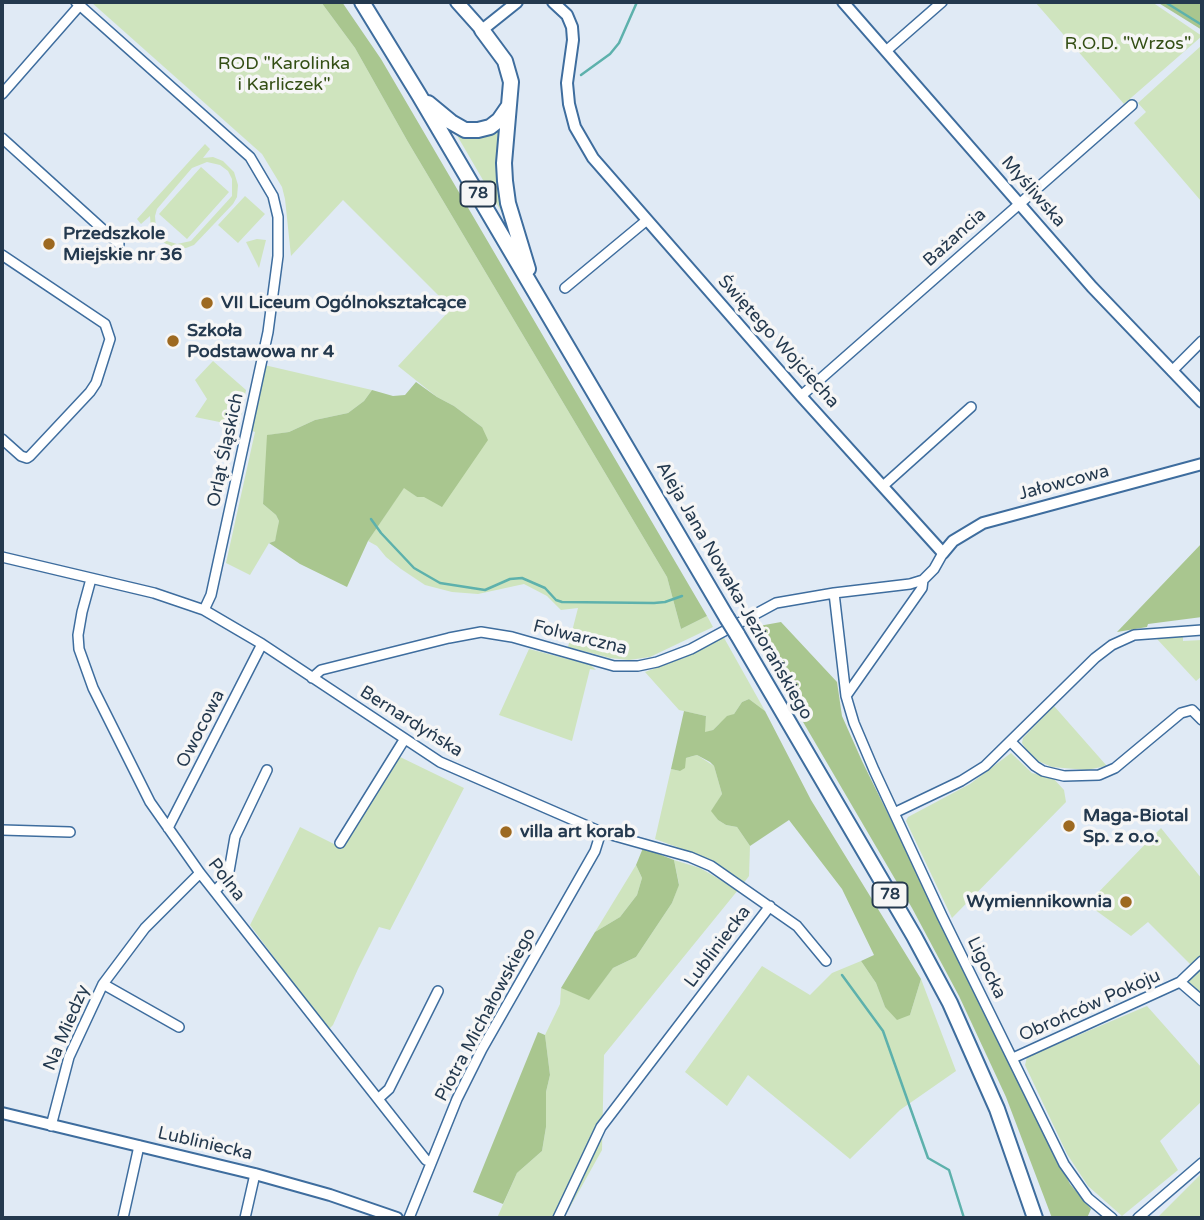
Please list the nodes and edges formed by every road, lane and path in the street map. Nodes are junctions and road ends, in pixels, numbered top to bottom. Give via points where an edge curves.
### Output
1 (362, 2) edge
2 (457, 2) edge
3 (517, 2) edge
4 (553, 2) edge
5 (843, 2) edge
6 (942, 2) edge
7 (78, 3) edge
8 (482, 30) junction
9 (886, 51) junction
10 (2, 94) edge
11 (419, 95) junction
12 (510, 103) junction
13 (1132, 105) dead end
14 (2, 138) edge
15 (1019, 202) junction
16 (647, 220) junction
17 (118, 244) dead end
18 (2, 255) edge
19 (565, 288) dead end
20 (537, 293) junction
21 (1202, 341) edge
22 (1172, 371) junction
23 (801, 397) junction
24 (1202, 402) edge
25 (971, 407) dead end
26 (2, 439) edge
27 (1202, 464) edge
28 (883, 486) junction
29 (943, 553) junction
30 (2, 557) edge
31 (91, 579) junction
32 (923, 580) junction
33 (834, 593) junction
34 (204, 610) junction
35 (1202, 630) edge
36 (262, 644) junction
37 (312, 678) junction
38 (846, 696) junction
39 (1202, 720) edge
40 (404, 740) junction
41 (1011, 742) junction
42 (267, 770) dead end
43 (894, 813) junction
44 (167, 828) junction
45 (2, 830) edge
46 (70, 832) dead end
47 (601, 832) junction
48 (340, 843) dead end
49 (200, 873) junction
50 (215, 891) junction
51 (771, 906) junction
52 (826, 961) dead end
53 (1202, 961) edge
54 (1180, 982) junction
55 (103, 984) junction
56 (438, 990) dead end
57 (1202, 1001) edge
58 (178, 1027) dead end
59 (1013, 1058) junction
60 (378, 1099) junction
61 (2, 1113) edge
62 (51, 1126) junction
63 (139, 1146) junction
64 (431, 1162) junction
65 (1202, 1163) edge
66 (255, 1174) junction
67 (123, 1218) edge
68 (245, 1218) edge
69 (397, 1218) edge
70 (410, 1218) edge
71 (558, 1218) edge
72 (1035, 1218) edge
73 (1112, 1218) edge
74 (1138, 1218) edge

1 - 11 main road, Aleja Jana Nowaka-Jeziorańskiego / 78
2 - 8 main road
3 - 8 street
4 - 16 street, Świętego Wojciecha via 572,27 567,83 575,127 593,158
5 - 9 street, Myśliwska
6 - 9 street
7 - 10 street
7 - 34 street, Orląt Śląskich via 250,157 273,196 278,217 268,332
8 - 12 main road via 505,61
9 - 15 street, Myśliwska
11 - 12 main road via 465,130 490,127
11 - 20 main road, Aleja Jana Nowaka-Jeziorańskiego / 78
12 - 20 main road via 504,163 508,203
13 - 15 street, Bażancia
14 - 17 street
15 - 22 street, Myśliwska
15 - 23 street, Bażancia
16 - 19 street
16 - 23 street, Świętego Wojciecha
18 - 26 street via 105,324 110,340 90,392 30,456 21,456
20 - 72 main road, Aleja Jana Nowaka-Jeziorańskiego / 78, bridge via 914,936 998,1109
21 - 22 street
22 - 24 street, Myśliwska
23 - 28 street, Świętego Wojciecha
25 - 28 street
27 - 29 street, Jałowcowa via 983,523 953,541
28 - 29 street, Świętego Wojciecha
29 - 32 street
30 - 31 street, Bernardyńska
31 - 34 street, Bernardyńska via 163,595
31 - 44 street, Polna via 78,635 83,663 126,756
32 - 33 street, Folwarczna
32 - 38 street
33 - 37 street, Folwarczna via 776,603 691,649 638,666 614,666 481,632 321,670
33 - 38 street, Ligocka
34 - 36 street, Bernardyńska
35 - 41 street via 1134,635 1112,645
36 - 37 street, Bernardyńska
36 - 44 street, Owocowa
37 - 40 street, Bernardyńska
38 - 43 street, Ligocka via 853,723
39 - 41 street via 1192,710 1181,713 1115,768 1099,775 1042,771
40 - 47 street, Bernardyńska via 440,762
40 - 48 street
41 - 43 street via 974,774
42 - 50 street via 235,837 228,877
43 - 59 street, Ligocka
44 - 49 street, Polna
45 - 46 street
47 - 51 street, Bernardyńska via 711,866
47 - 64 street, Piotra Michałowskiego via 482,1049
49 - 50 street, Polna
49 - 55 street, Na Miedzy via 145,928
50 - 60 street, Polna
51 - 52 street, Bernardyńska via 797,926
51 - 71 street, Lubliniecka via 601,1127
53 - 54 street, Obrońców Pokoju
54 - 57 street, Obrońców Pokoju
54 - 59 street, Obrońców Pokoju
55 - 58 street, Na Miedzy
55 - 62 street, Na Miedzy via 69,1057
56 - 60 street via 389,1089
59 - 73 street, Ligocka via 1064,1164 1088,1198
60 - 64 street, Polna
61 - 62 street, Lubliniecka
62 - 63 street, Lubliniecka
63 - 66 street, Lubliniecka
63 - 67 street
64 - 70 street, Piotra Michałowskiego
65 - 74 street
66 - 68 street
66 - 69 street, Lubliniecka

